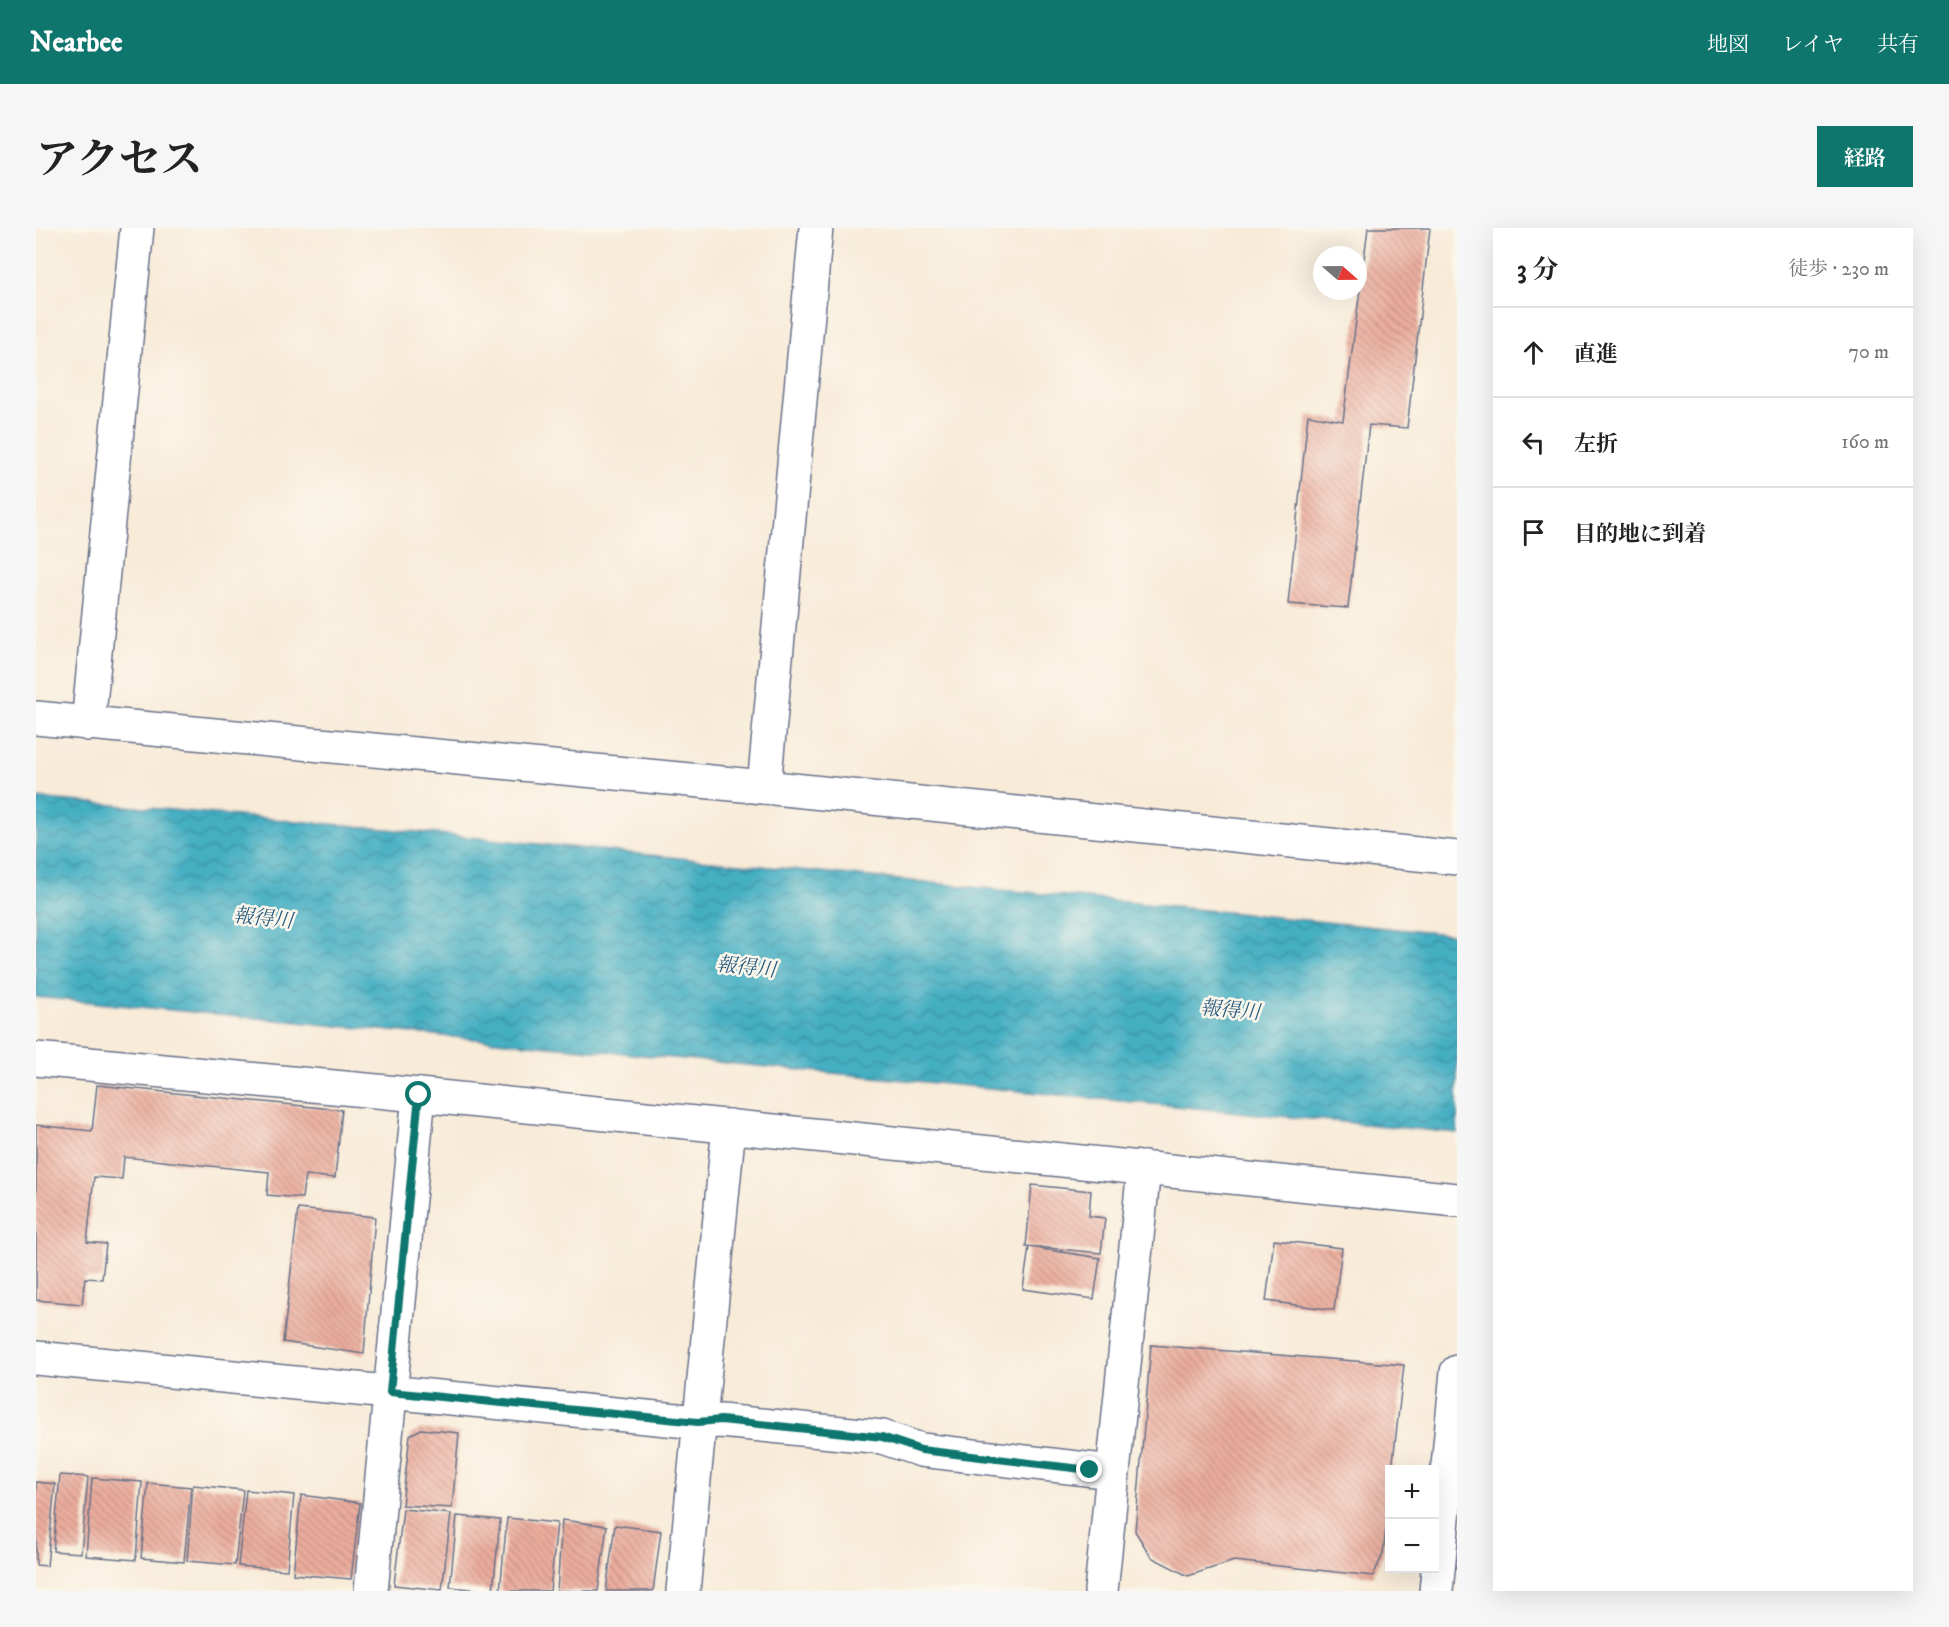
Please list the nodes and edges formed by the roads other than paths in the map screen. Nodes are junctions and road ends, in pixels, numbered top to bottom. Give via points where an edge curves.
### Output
1 (137, 228) edge
2 (816, 228) edge
3 (36, 718) edge
4 (88, 724) junction
5 (764, 787) junction
6 (1457, 858) edge
7 (36, 1059) edge
8 (419, 1095) junction
9 (729, 1126) junction
10 (1144, 1168) junction
11 (1457, 1200) edge
12 (36, 1358) edge
13 (1457, 1372) edge
14 (390, 1392) junction
15 (698, 1422) junction
16 (1113, 1472) junction
17 (370, 1591) edge
18 (683, 1591) edge
19 (1101, 1591) edge
20 (1436, 1591) edge

1 - 4 street
2 - 5 street
3 - 4 street
4 - 5 street
5 - 6 street
7 - 8 street
8 - 9 street
8 - 14 street
9 - 10 street
9 - 15 street
10 - 11 street
10 - 16 street
12 - 14 street
13 - 20 street
14 - 15 street
14 - 17 street
15 - 16 street via 721,1420 882,1437 921,1450
15 - 18 street
16 - 19 street

